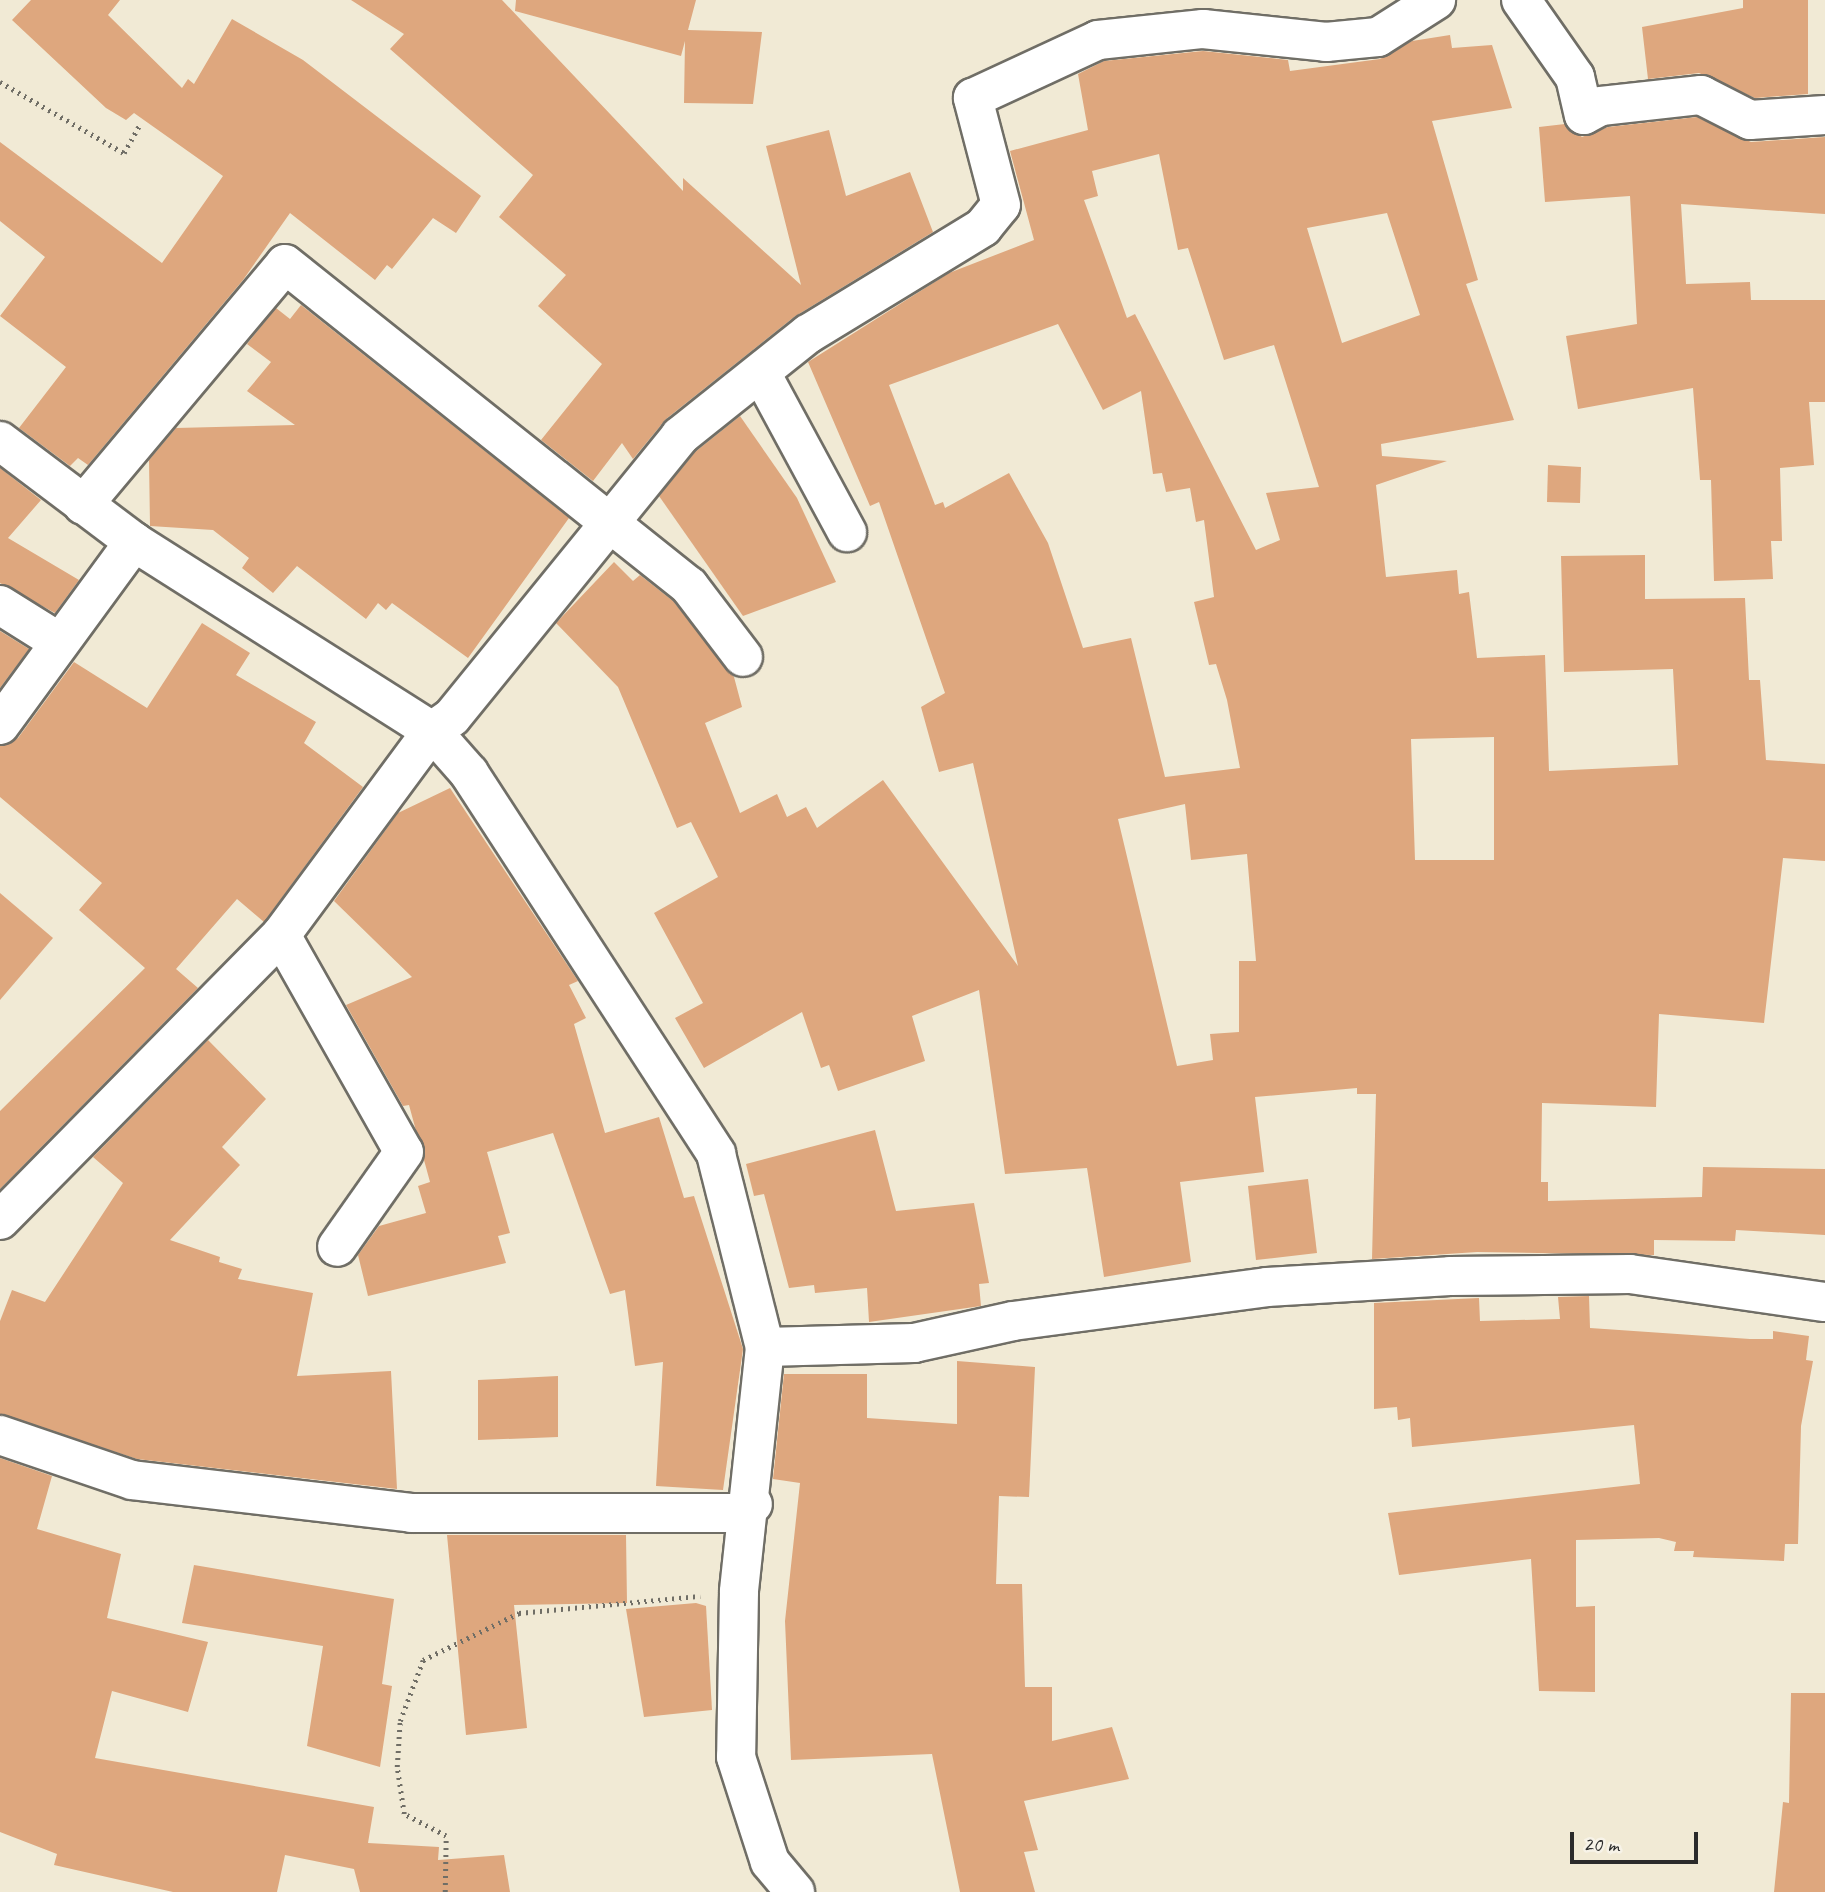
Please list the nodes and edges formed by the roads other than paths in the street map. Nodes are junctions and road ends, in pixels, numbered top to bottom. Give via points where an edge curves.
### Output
1 (1436, 0) edge
2 (1521, 0) edge
3 (1825, 115) edge
4 (761, 373) junction
5 (0, 441) edge
6 (83, 505) junction
7 (611, 520) junction
8 (847, 532) dead end
9 (134, 541) junction
10 (0, 605) edge
11 (60, 642) junction
12 (743, 657) dead end
13 (0, 725) edge
14 (432, 731) junction
15 (281, 935) junction
16 (0, 1220) edge
17 (337, 1247) dead end
18 (1825, 1302) edge
19 (765, 1347) junction
20 (0, 1435) edge
21 (754, 1504) junction
22 (795, 1892) edge

1 - 4 street via 1378,37 1326,41 1203,29 1098,40 973,99 1001,205 983,227 808,334
2 - 3 street via 1575,77 1584,115 1601,106 1701,95 1750,120
4 - 7 street via 680,436
4 - 8 street
5 - 6 street
6 - 7 street via 285,264
6 - 9 street
7 - 12 street via 690,586
7 - 14 street via 452,717
9 - 11 street
9 - 14 street
10 - 11 street
11 - 13 street
14 - 15 street
14 - 19 street via 469,773 716,1154
15 - 16 street
15 - 17 street via 404,1152
18 - 19 street via 1630,1274 1450,1276 1267,1287 1013,1321 914,1343
19 - 21 street
20 - 21 street via 132,1480 411,1513 742,1513
21 - 22 street via 739,1592 736,1758 770,1862

